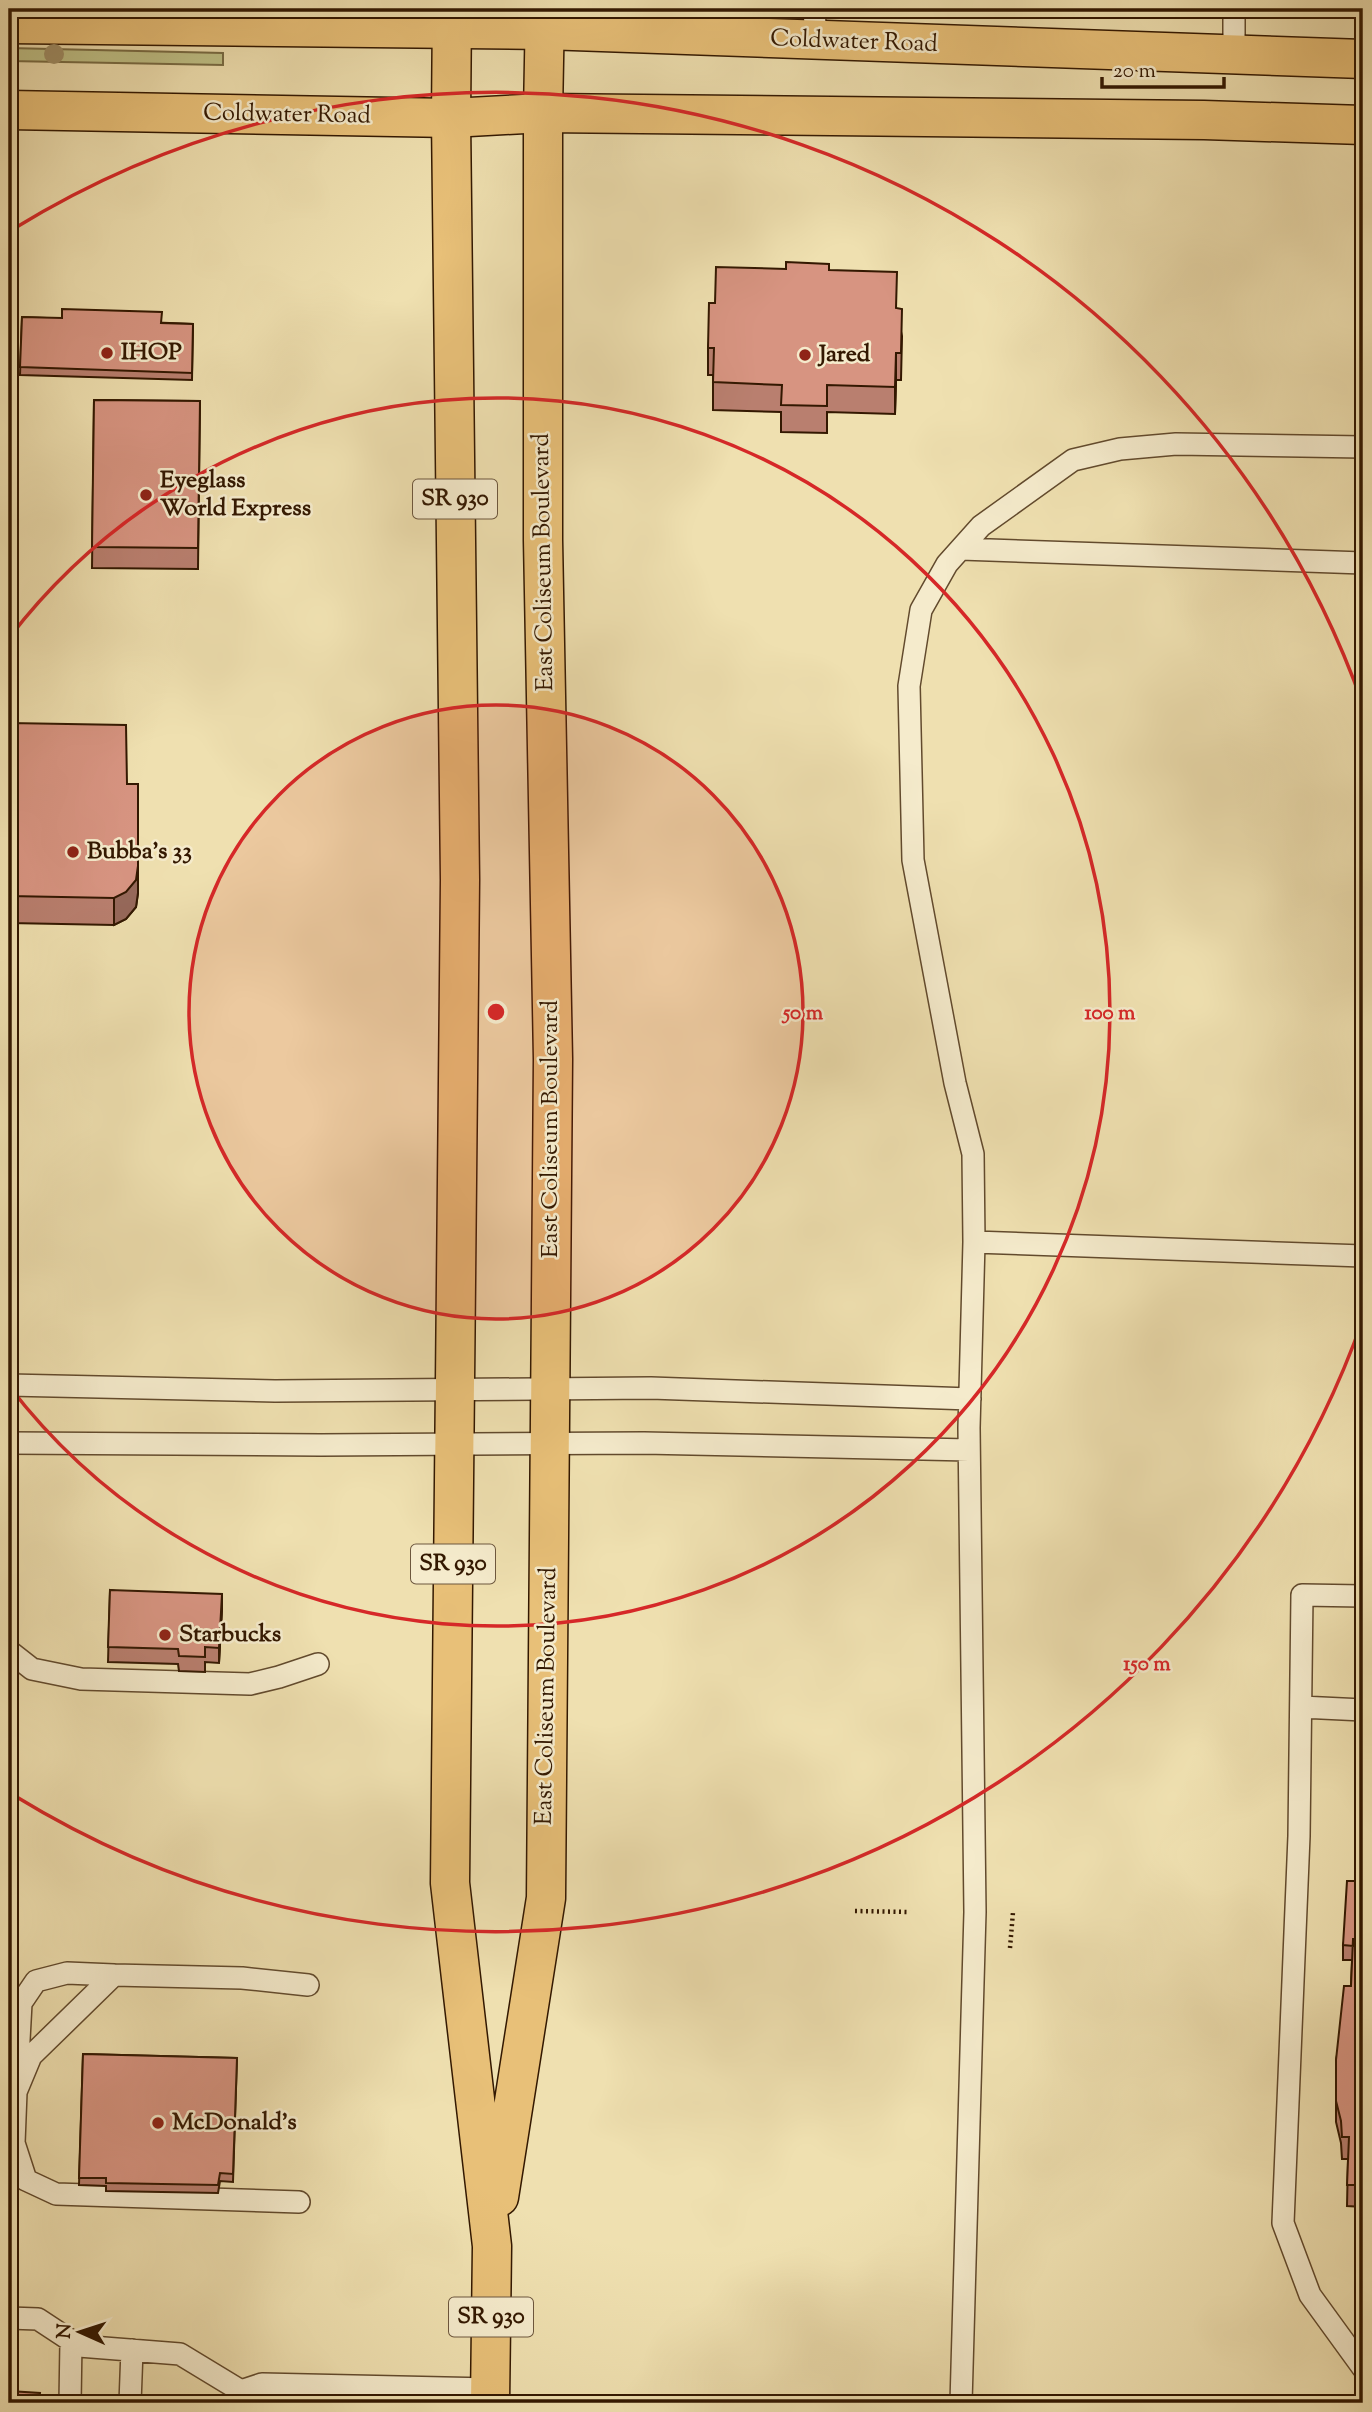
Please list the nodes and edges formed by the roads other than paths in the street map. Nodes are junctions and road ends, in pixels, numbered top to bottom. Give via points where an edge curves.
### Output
1 (1234, 9) edge
2 (452, 18) edge
3 (545, 19) edge
4 (9, 24) edge
5 (815, 25) edge
6 (1234, 56) junction
7 (1363, 59) edge
8 (9, 110) edge
9 (543, 113) junction
10 (451, 118) junction
11 (1363, 125) edge
12 (1363, 447) edge
13 (961, 549) junction
14 (1363, 563) edge
15 (974, 1242) junction
16 (1363, 1256) edge
17 (9, 1385) edge
18 (455, 1389) junction
19 (550, 1389) junction
20 (970, 1399) junction
21 (9, 1443) edge
22 (455, 1444) junction
23 (550, 1444) junction
24 (970, 1450) junction
25 (1363, 1596) edge
26 (9, 1651) edge
27 (318, 1664) dead end
28 (1301, 1707) junction
29 (1363, 1710) edge
30 (114, 1975) junction
31 (308, 1985) dead end
32 (16, 2092) junction
33 (299, 2202) dead end
34 (492, 2246) junction
35 (9, 2318) edge
36 (71, 2341) junction
37 (132, 2350) junction
38 (1363, 2368) edge
39 (314, 2395) edge
40 (490, 2396) edge
41 (237, 2397) edge
42 (69, 2403) edge
43 (130, 2403) edge
44 (961, 2403) edge

1 - 6 lane
2 - 3 main road, Coldwater Road
2 - 4 main road, Coldwater Road
2 - 10 main road, East Coliseum Boulevard / SR 930
3 - 5 main road, Coldwater Road
3 - 9 main road, East Coliseum Boulevard / SR 930
5 - 6 main road, Coldwater Road
6 - 7 main road, Coldwater Road
8 - 10 main road, Coldwater Road
9 - 10 main road, Coldwater Road
9 - 11 main road, Coldwater Road
9 - 19 main road, East Coliseum Boulevard / SR 930 via 543,540 553,1059
10 - 18 main road, East Coliseum Boulevard / SR 930 via 460,880
12 - 13 lane via 1176,444 1120,449 1073,460 981,526
13 - 14 lane
13 - 15 lane via 921,610 909,685 913,860 973,1154
15 - 16 lane
15 - 20 lane
17 - 18 lane via 275,1391
18 - 19 lane
18 - 22 main road, East Coliseum Boulevard / SR 930
19 - 20 lane
19 - 23 main road, East Coliseum Boulevard / SR 930
20 - 24 lane
21 - 22 lane
22 - 23 lane
22 - 34 main road, East Coliseum Boulevard / SR 930 via 450,1883
23 - 24 lane
23 - 34 main road, East Coliseum Boulevard / SR 930 via 545,1898
24 - 44 lane via 975,1912
25 - 28 lane via 1302,1595
26 - 27 lane via 32,1670 81,1679 250,1684
28 - 29 lane
28 - 38 lane via 1283,2223 1310,2295
30 - 31 lane via 242,1978
30 - 32 lane via 31,2056
30 - 32 lane via 67,1973 36,1981 21,2003
32 - 33 lane via 14,2143 26,2180 56,2194
34 - 40 main road, East Coliseum Boulevard / SR 930
35 - 36 lane via 38,2319
36 - 37 lane via 79,2346
36 - 42 lane
37 - 41 lane via 180,2354
37 - 43 lane
39 - 40 lane
39 - 41 lane via 262,2384

